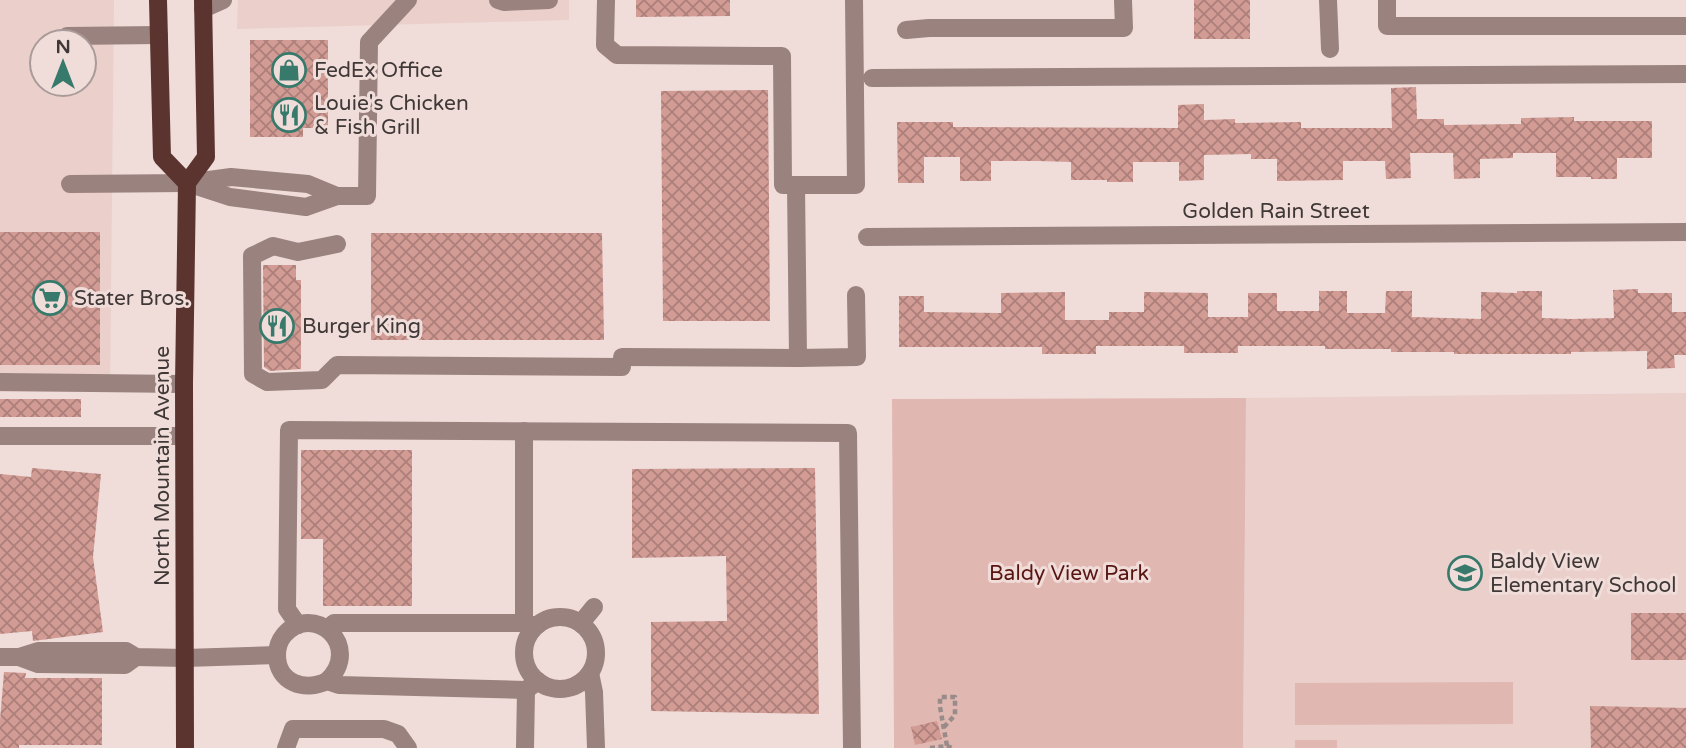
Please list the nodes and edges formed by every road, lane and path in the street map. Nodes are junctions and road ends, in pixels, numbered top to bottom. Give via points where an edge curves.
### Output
1 (158, 0) edge
2 (222, 0) edge
3 (408, 0) edge
4 (498, 0) edge
5 (548, 0) edge
6 (606, 0) edge
7 (854, 0) edge
8 (1123, 0) edge
9 (1328, 0) edge
10 (1387, 0) edge
11 (203, 4) edge
12 (1686, 26) edge
13 (906, 30) dead end
14 (159, 35) junction
15 (98, 36) edge
16 (1330, 49) dead end
17 (1686, 74) edge
18 (872, 78) dead end
19 (187, 183) junction
20 (70, 184) dead end
21 (796, 185) junction
22 (1686, 232) edge
23 (867, 237) dead end
24 (337, 244) dead end
25 (856, 295) dead end
26 (798, 358) junction
27 (0, 382) edge
28 (184, 384) junction
29 (524, 431) junction
30 (0, 436) edge
31 (184, 436) junction
32 (594, 607) dead end
33 (581, 623) junction
34 (530, 624) junction
35 (298, 625) junction
36 (327, 629) junction
37 (277, 655) junction
38 (0, 657) edge
39 (184, 658) junction
40 (590, 674) junction
41 (327, 681) junction
42 (532, 685) junction
43 (944, 727) junction
44 (950, 747) edge
45 (185, 748) edge
46 (286, 748) edge
47 (408, 748) edge
48 (525, 748) edge
49 (596, 748) edge
50 (852, 748) edge
51 (930, 748) edge

1 - 14 main road
2 - 11 street
3 - 19 street via 369,42 367,196 337,196 309,184 231,177
4 - 5 street
6 - 21 street via 605,45 617,55 782,56 783,185
7 - 21 street via 856,185
8 - 13 street via 1124,28
9 - 16 street
10 - 12 street via 1387,26
11 - 19 main road via 206,157
14 - 15 street
14 - 19 main road via 162,157
17 - 18 street
19 - 20 street
19 - 28 main road, North Mountain Avenue
21 - 26 street
22 - 23 street, Golden Rain Street
24 - 26 street via 298,252 273,246 252,256 253,374 267,382 322,380 337,365
25 - 26 street via 857,357
27 - 28 street
28 - 31 main road, North Mountain Avenue
29 - 34 street
29 - 35 street via 289,430 286,609
29 - 50 street via 848,433
30 - 31 street
31 - 39 main road, North Mountain Avenue
32 - 33 street
33 - 34 street via 558,617
33 - 40 street via 596,652
34 - 36 street via 334,623
34 - 42 street via 524,654
35 - 36 street
35 - 37 street via 281,639
36 - 41 street via 341,655 335,674
37 - 39 street
37 - 41 street via 281,671 298,685 318,686
38 - 39 street via 127,651 136,657
39 - 45 main road, North Mountain Avenue
40 - 42 street via 571,687
40 - 49 street
41 - 42 street via 339,685
42 - 48 street
43 - 43 path via 940,697 955,697 955,715
43 - 44 path
44 - 51 path
46 - 47 street via 293,729 384,729 398,734

